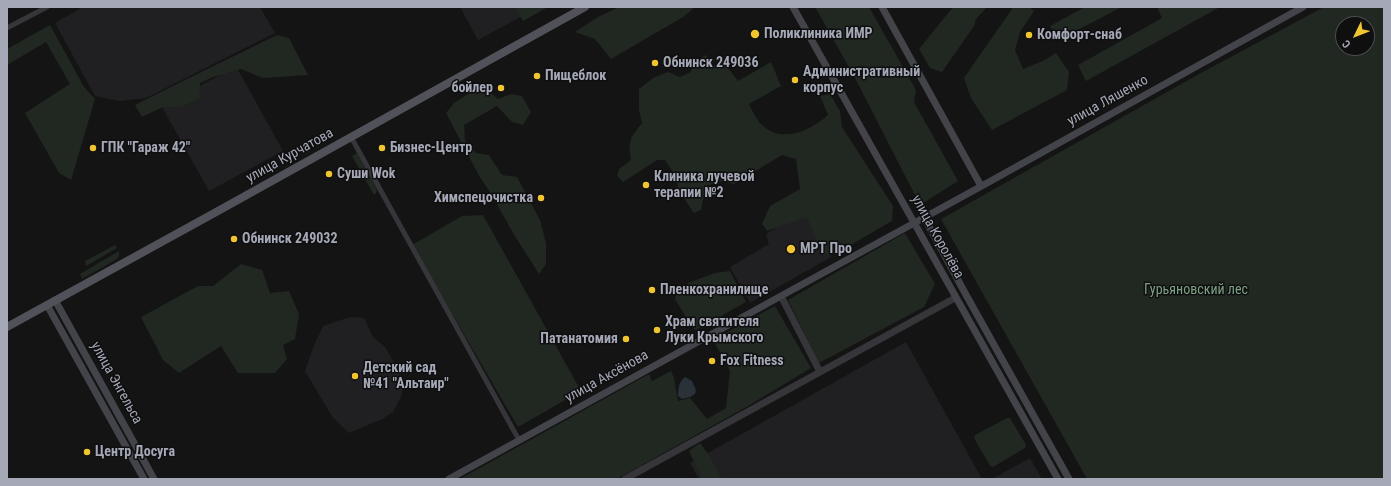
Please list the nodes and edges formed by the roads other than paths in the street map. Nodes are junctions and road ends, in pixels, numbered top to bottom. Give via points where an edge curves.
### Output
1 (47, 7) edge
2 (585, 7) edge
3 (793, 7) edge
4 (882, 7) edge
5 (1303, 7) edge
6 (7, 28) edge
7 (351, 137) junction
8 (981, 186) junction
9 (924, 217) junction
10 (914, 223) junction
11 (964, 293) junction
12 (781, 296) junction
13 (955, 298) junction
14 (55, 300) junction
15 (47, 305) junction
16 (7, 327) edge
17 (820, 372) junction
18 (519, 440) junction
19 (144, 479) edge
20 (154, 479) edge
21 (449, 479) edge
22 (625, 479) edge
23 (1058, 479) edge
24 (1069, 479) edge

1 - 6 street
2 - 7 main road, улица Курчатова
3 - 10 main road, улица Королёва
4 - 8 main road
5 - 8 main road, улица Ляшенко
7 - 14 main road, улица Курчатова
7 - 18 street
8 - 9 main road, улица Ляшенко
9 - 10 main road, улица Аксёнова
9 - 11 main road, улица Королёва
10 - 12 main road, улица Аксёнова
10 - 13 main road, улица Королёва
11 - 13 main road
11 - 24 main road, улица Королёва
12 - 17 street
12 - 18 main road, улица Аксёнова
13 - 17 street
13 - 23 main road, улица Королёва
14 - 15 main road, улица Курчатова
14 - 20 main road, улица Энгельса
15 - 16 main road, улица Курчатова
15 - 19 main road, улица Энгельса
17 - 22 street
18 - 21 main road, улица Аксёнова

